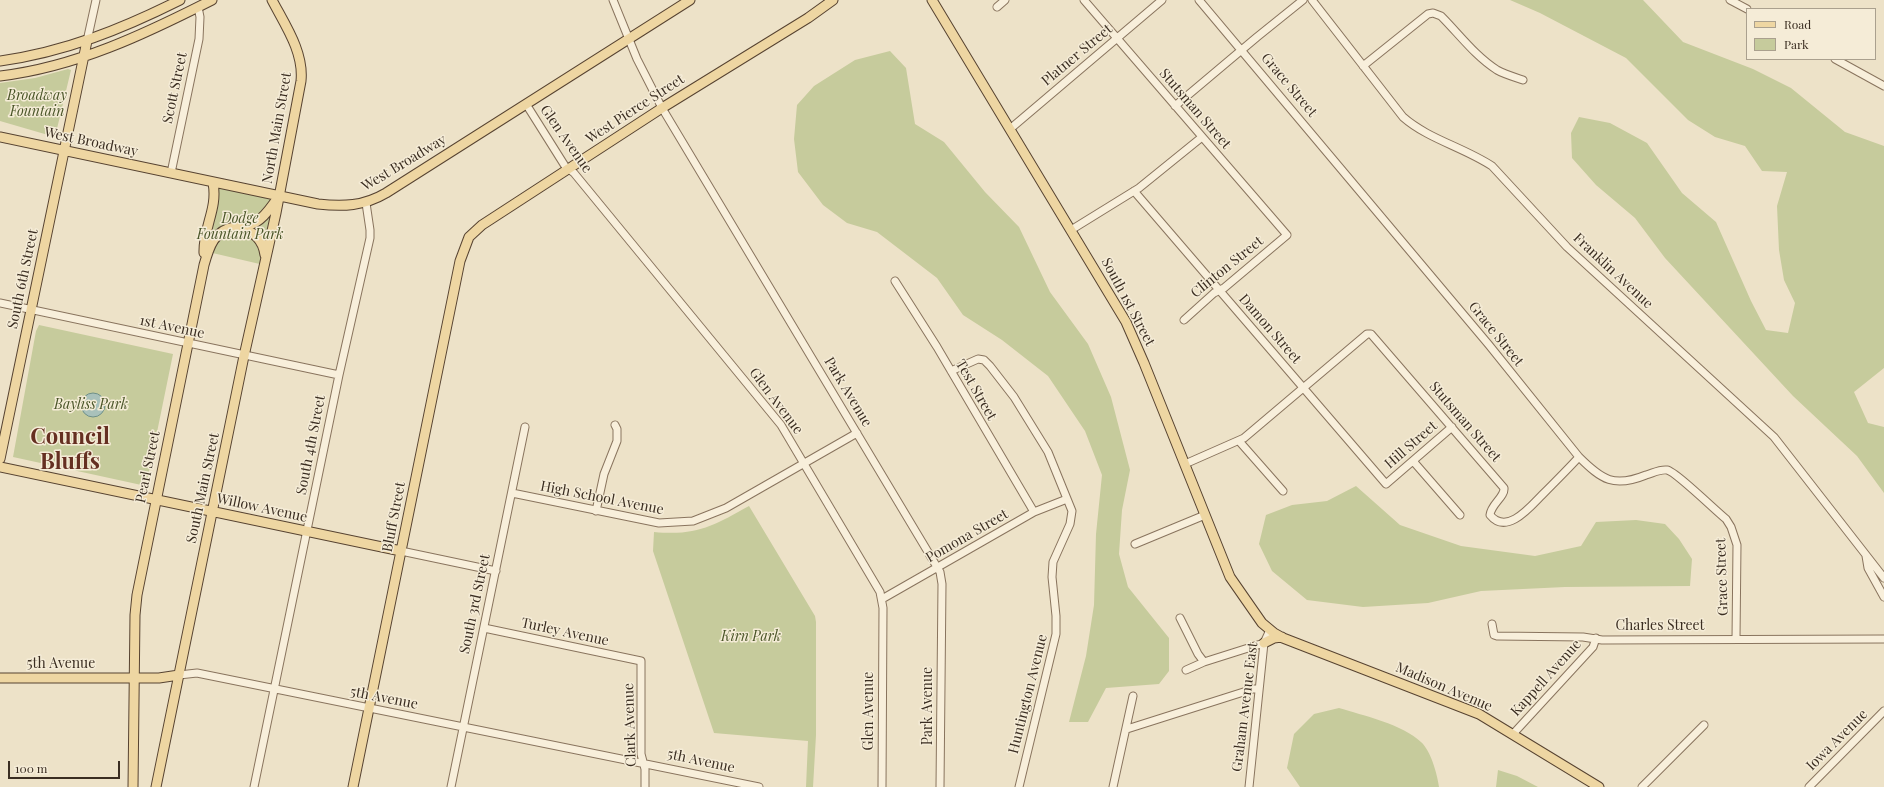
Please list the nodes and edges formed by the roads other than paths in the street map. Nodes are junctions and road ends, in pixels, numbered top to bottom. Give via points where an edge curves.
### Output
1 (96, 0) edge
2 (180, 0) edge
3 (212, 0) edge
4 (272, 0) edge
5 (613, 0) edge
6 (690, 0) edge
7 (833, 0) edge
8 (932, 0) edge
9 (1005, 0) edge
10 (1084, 0) edge
11 (1162, 0) edge
12 (1199, 0) edge
13 (1303, 0) edge
14 (1312, 0) edge
15 (1730, 0) edge
16 (198, 7) junction
17 (997, 7) dead end
18 (1746, 8) edge
19 (630, 38) junction
20 (1117, 38) junction
21 (87, 41) junction
22 (1242, 49) junction
23 (84, 56) junction
24 (1837, 60) edge
25 (0, 61) edge
26 (1363, 66) junction
27 (0, 76) edge
28 (1523, 80) dead end
29 (1884, 86) edge
30 (526, 104) junction
31 (1175, 106) junction
32 (662, 108) junction
33 (1010, 129) junction
34 (1202, 136) junction
35 (0, 137) edge
36 (65, 151) junction
37 (569, 169) junction
38 (171, 173) junction
39 (213, 182) junction
40 (1134, 191) junction
41 (279, 196) junction
42 (366, 203) junction
43 (233, 227) junction
44 (1071, 230) junction
45 (1287, 235) joint
46 (463, 252) joint
47 (265, 260) junction
48 (204, 265) junction
49 (895, 281) dead end
50 (1220, 290) junction
51 (0, 303) edge
52 (31, 310) junction
53 (1184, 320) dead end
54 (188, 344) junction
55 (244, 356) junction
56 (951, 372) junction
57 (339, 375) junction
58 (1304, 388) junction
59 (615, 425) dead end
60 (525, 427) dead end
61 (1452, 427) junction
62 (857, 433) junction
63 (1239, 441) junction
64 (1579, 457) junction
65 (0, 459) edge
66 (1413, 461) junction
67 (803, 464) junction
68 (1185, 464) junction
69 (0, 467) edge
70 (1386, 484) joint
71 (1283, 491) dead end
72 (512, 493) junction
73 (1067, 499) junction
74 (156, 500) junction
75 (596, 511) junction
76 (212, 512) junction
77 (1034, 512) junction
78 (1205, 515) junction
79 (1460, 515) dead end
80 (307, 532) junction
81 (1135, 544) dead end
82 (401, 551) junction
83 (1866, 556) junction
84 (938, 568) junction
85 (496, 571) junction
86 (1884, 578) edge
87 (1884, 597) edge
88 (882, 599) junction
89 (1180, 618) dead end
90 (1492, 624) dead end
91 (484, 628) junction
92 (1270, 630) junction
93 (1282, 637) junction
94 (1596, 638) junction
95 (1736, 639) junction
96 (1884, 639) edge
97 (1264, 643) junction
98 (641, 661) joint
99 (1204, 662) junction
100 (1186, 670) dead end
101 (179, 675) junction
102 (0, 678) edge
103 (134, 678) junction
104 (274, 689) junction
105 (1258, 689) junction
106 (1133, 696) dead end
107 (369, 709) junction
108 (1884, 711) edge
109 (1704, 725) dead end
110 (463, 728) junction
111 (1127, 729) junction
112 (1513, 734) junction
113 (643, 763) junction
114 (133, 787) edge
115 (156, 787) edge
116 (254, 787) edge
117 (353, 787) edge
118 (451, 787) edge
119 (645, 787) edge
120 (759, 787) edge
121 (882, 787) edge
122 (940, 787) edge
123 (1019, 787) edge
124 (1113, 787) edge
125 (1249, 787) edge
126 (1599, 787) edge
127 (1642, 787) edge
128 (1809, 787) edge

1 - 21 street
2 - 21 main road
3 - 16 main road
4 - 41 main road, North Main Street via 299,53 302,65 300,90
5 - 19 street, Park Avenue
6 - 19 main road, West Broadway
7 - 32 main road, West Pierce Street
8 - 33 main road, South 1st Street
9 - 17 street
10 - 20 street, Stutsman Street
11 - 20 street, Platner Street
12 - 22 street, Grace Street
13 - 22 street
14 - 26 street, Franklin Avenue
15 - 18 street
16 - 23 main road via 128,41
16 - 38 street, Scott Street via 199,40
19 - 30 main road, West Broadway
19 - 32 street, Park Avenue via 636,59
20 - 31 street, Stutsman Street
20 - 33 street, Platner Street
21 - 23 main road, South 6th Street
21 - 25 main road
22 - 31 street
22 - 64 street, Grace Street
23 - 27 main road via 31,71
23 - 36 main road, South 6th Street
24 - 29 street
26 - 28 street via 1428,14 1441,16 1498,71
26 - 83 street, Franklin Avenue via 1412,124 1479,158 1499,172 1567,247 1774,438
30 - 37 street, Glen Avenue
30 - 42 main road, West Broadway via 386,193
31 - 34 street, Stutsman Street
32 - 37 main road, West Pierce Street
32 - 62 street, Park Avenue
33 - 44 main road, South 1st Street
34 - 40 street
34 - 45 street, Stutsman Street
35 - 36 main road, West Broadway
36 - 38 main road, West Broadway
36 - 52 main road, South 6th Street
37 - 46 main road, West Pierce Street via 475,230
37 - 67 street, Glen Avenue via 773,415
38 - 39 main road, West Broadway
39 - 41 main road, West Broadway
39 - 48 main road via 215,201 206,234
40 - 44 street
40 - 50 street, Damon Street
41 - 42 main road, West Broadway via 333,206
41 - 43 main road, Pearl Street via 258,221
41 - 47 main road, South Main Street
42 - 57 street, South 4th Street via 370,238
43 - 47 main road via 248,231 259,239
43 - 48 main road, Pearl Street via 221,231 216,236 208,249
44 - 68 main road, South 1st Street via 1134,338
45 - 50 street, Clinton Street
46 - 82 main road, Bluff Street
47 - 55 main road, South Main Street
48 - 54 main road, Pearl Street
49 - 56 street, Test Street
50 - 53 street, Clinton Street
50 - 58 street, Damon Street
51 - 52 street, 1st Avenue
52 - 54 street, 1st Avenue
52 - 65 main road, South 6th Street
54 - 55 street, 1st Avenue
54 - 74 main road, Pearl Street
55 - 57 street, 1st Avenue
55 - 76 main road, South Main Street
56 - 73 street, Huntington Avenue via 978,359 984,360 990,366 1014,397 1048,452
56 - 77 street, Test Street
57 - 80 street, South 4th Street
58 - 61 street, Stutsman Street via 1367,334 1372,334
58 - 63 street
58 - 70 street, Damon Street
59 - 75 street via 617,441 605,470
60 - 72 street, South 3rd Street
61 - 64 street, Stutsman Street via 1504,488 1490,515 1498,522 1511,521 1524,514
61 - 66 street, Hill Street
62 - 67 street, High School Avenue
62 - 84 street, Park Avenue
63 - 68 street
63 - 71 street
64 - 95 street, Grace Street via 1602,478 1617,482 1630,481 1659,470 1672,472 1726,519 1732,526 1737,545
66 - 70 street, Hill Street
66 - 79 street
67 - 75 street, High School Avenue via 726,508 692,521 659,523
67 - 88 street, Glen Avenue via 877,586
68 - 78 main road, South 1st Street
69 - 74 main road, Willow Avenue
72 - 75 street, High School Avenue
72 - 85 street, South 3rd Street
73 - 77 street, Pomona Street
73 - 123 street, Huntington Avenue via 1073,517 1056,554 1052,576 1056,634
74 - 76 main road, Willow Avenue
74 - 103 main road, Pearl Street via 136,601
76 - 80 main road, Willow Avenue
76 - 101 main road, South Main Street
77 - 84 street, Pomona Street
78 - 81 street
78 - 92 main road, South 1st Street via 1230,577 1262,623
80 - 82 main road, Willow Avenue
80 - 104 street, South 4th Street
82 - 85 street, Willow Avenue
82 - 107 main road, Bluff Street
83 - 86 street, Franklin Avenue
83 - 87 street via 1868,568
84 - 88 street, Pomona Street
84 - 122 street, Park Avenue via 942,584
85 - 91 street, South 3rd Street
88 - 121 street, Glen Avenue
89 - 99 street
90 - 94 street, Charles Street via 1497,636
91 - 98 street, Turley Avenue
91 - 110 street, South 3rd Street
92 - 93 main road, Madison Avenue
92 - 97 street, Graham Avenue East
93 - 97 main road
93 - 112 main road, Madison Avenue via 1473,712
94 - 95 street, Charles Street
94 - 112 street, Kappell Avenue via 1593,647
95 - 96 street, Charles Street
97 - 99 street
97 - 105 street, Graham Avenue East
98 - 113 street, Clark Avenue
99 - 100 street
101 - 103 main road, 5th Avenue
101 - 104 street, 5th Avenue via 198,673
101 - 115 main road, South Main Street
102 - 103 main road, 5th Avenue
103 - 114 main road, Pearl Street
104 - 107 street, 5th Avenue
104 - 116 street, South 4th Street
105 - 111 street
105 - 125 street, Graham Avenue East
106 - 111 street
107 - 110 street, 5th Avenue
107 - 117 main road, Bluff Street
108 - 128 street, Iowa Avenue
109 - 127 street
110 - 113 street, 5th Avenue
110 - 118 street, South 3rd Street
111 - 124 street
112 - 126 main road, Madison Avenue
113 - 119 street, Clark Avenue
113 - 120 street, 5th Avenue

